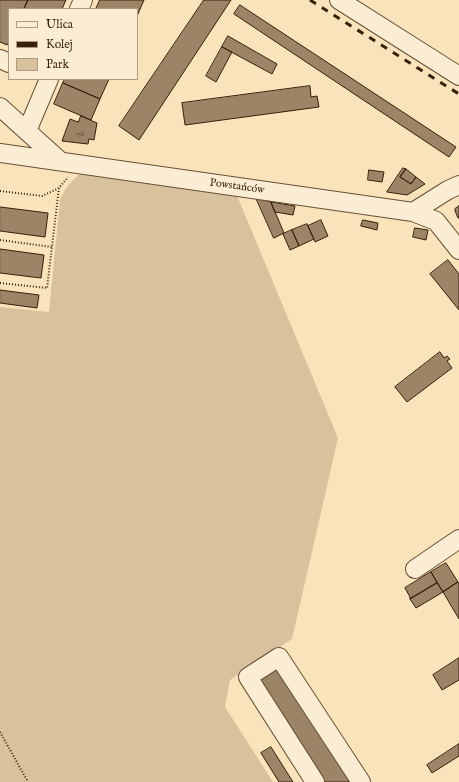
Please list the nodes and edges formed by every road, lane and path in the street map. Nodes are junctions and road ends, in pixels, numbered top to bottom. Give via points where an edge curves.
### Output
1 (338, 0) edge
2 (459, 76) edge
3 (47, 80) edge
4 (0, 107) edge
5 (26, 131) junction
6 (0, 153) edge
7 (60, 161) junction
8 (79, 164) junction
9 (459, 185) edge
10 (59, 188) junction
11 (0, 191) edge
12 (413, 212) junction
13 (0, 240) edge
14 (52, 247) junction
15 (459, 250) edge
16 (0, 282) edge
17 (459, 539) edge
18 (415, 569) dead end
19 (1, 734) edge
20 (28, 782) edge
21 (315, 782) edge
22 (361, 782) edge

1 - 2 street
3 - 5 street
4 - 5 street
5 - 7 street
6 - 7 street, Powstańców
7 - 8 street, Powstańców
8 - 10 path
8 - 12 street, Powstańców
9 - 12 street
10 - 11 path via 42,196
10 - 14 path
12 - 15 street, Powstańców via 436,221
13 - 14 path
14 - 16 path via 47,288
17 - 18 street
19 - 20 path
21 - 22 street via 248,677 279,657

